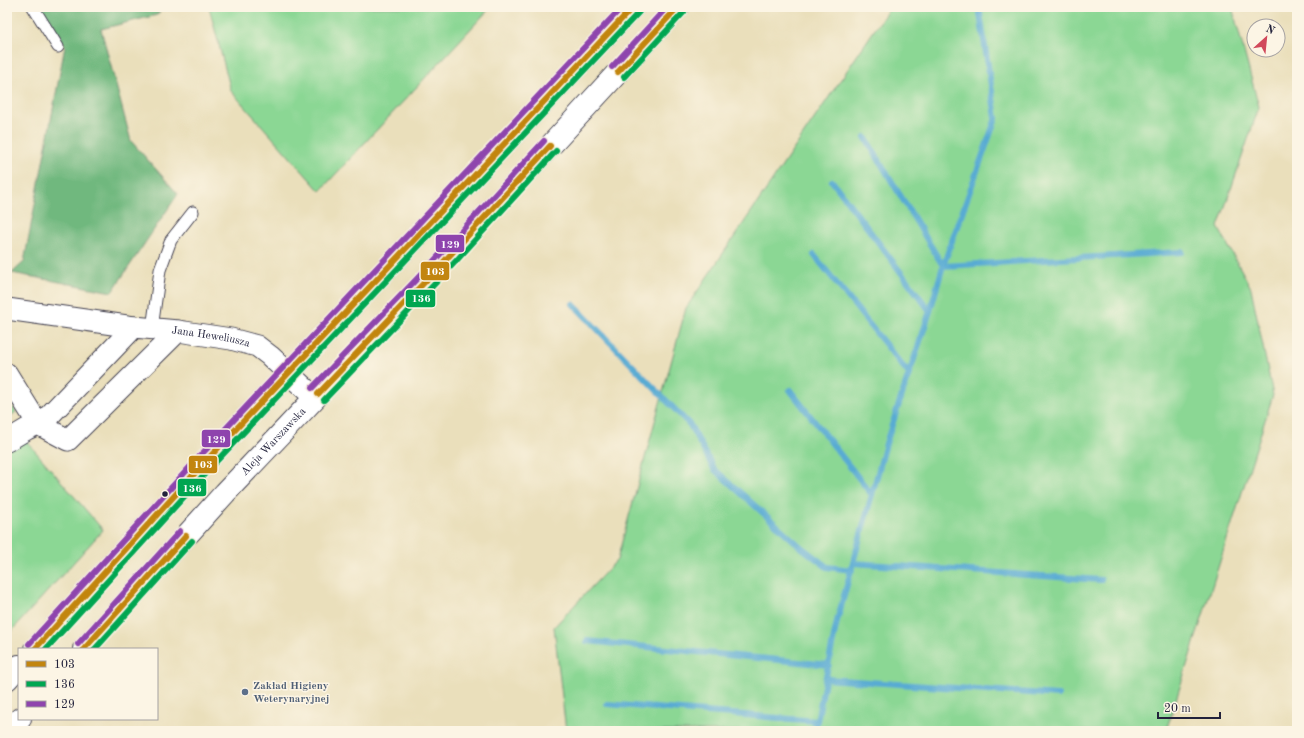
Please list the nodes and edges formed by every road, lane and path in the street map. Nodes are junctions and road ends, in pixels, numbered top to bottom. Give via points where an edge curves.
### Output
1 (33, 7) edge
2 (633, 7) edge
3 (678, 7) edge
4 (58, 47) dead end
5 (193, 212) dead end
6 (7, 309) edge
7 (143, 328) junction
8 (178, 331) junction
9 (289, 373) junction
10 (7, 374) edge
11 (315, 398) junction
12 (38, 424) junction
13 (7, 441) edge
14 (36, 648) edge
15 (85, 648) edge
16 (18, 667) edge
17 (7, 679) edge
18 (19, 720) edge
19 (9, 731) edge

1 - 4 lane
2 - 9 main road
3 - 11 main road, Aleja Warszawska
5 - 7 lane via 171,240
6 - 7 street, Jana Heweliusza
7 - 8 street, Jana Heweliusza
7 - 12 street
8 - 9 street, Jana Heweliusza via 231,339 257,346
8 - 12 street via 68,440
9 - 11 street, Jana Heweliusza
9 - 14 main road
10 - 12 street
11 - 15 main road, Aleja Warszawska
12 - 13 street
16 - 17 main road
18 - 19 main road

